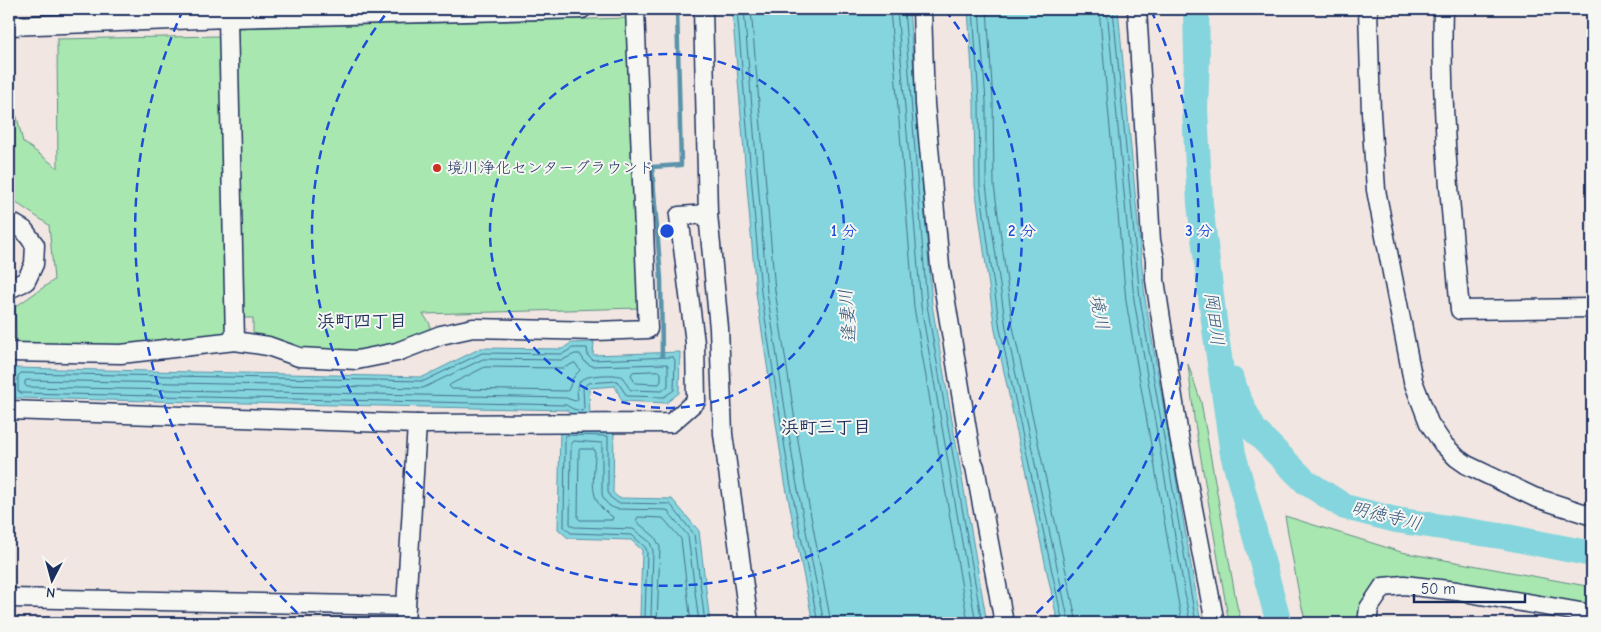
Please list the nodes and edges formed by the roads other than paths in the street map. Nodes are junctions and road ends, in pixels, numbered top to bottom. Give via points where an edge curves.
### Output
1 (582, 9) edge
2 (635, 9) edge
3 (703, 9) edge
4 (922, 9) edge
5 (1137, 9) edge
6 (1368, 9) edge
7 (1443, 9) edge
8 (228, 18) junction
9 (9, 26) edge
10 (708, 214) junction
11 (9, 221) edge
12 (9, 289) edge
13 (1592, 308) edge
14 (235, 341) junction
15 (9, 352) edge
16 (9, 410) edge
17 (417, 424) junction
18 (1592, 516) edge
19 (9, 598) edge
20 (405, 614) edge
21 (1592, 614) edge
22 (748, 623) edge
23 (1004, 623) edge
24 (1215, 623) edge
25 (1367, 623) edge

1 - 8 street
2 - 14 street via 648,329 473,328 441,335 397,352 357,360 299,357 268,346
3 - 10 street
4 - 23 street via 924,104 940,266 972,460
5 - 24 street via 1155,280 1179,436
6 - 18 street via 1370,113 1376,190 1413,381 1429,423 1443,444 1467,465 1534,497
7 - 13 street via 1441,62 1446,159 1460,310
8 - 9 street
8 - 14 street
10 - 17 street via 679,216 695,344 696,401 671,423
10 - 22 street via 719,328 723,434
11 - 12 street via 24,230 35,245 34,264 26,281
14 - 15 street via 121,354
16 - 17 street
17 - 20 street
19 - 20 street
21 - 25 street via 1404,585 1383,587 1369,608

